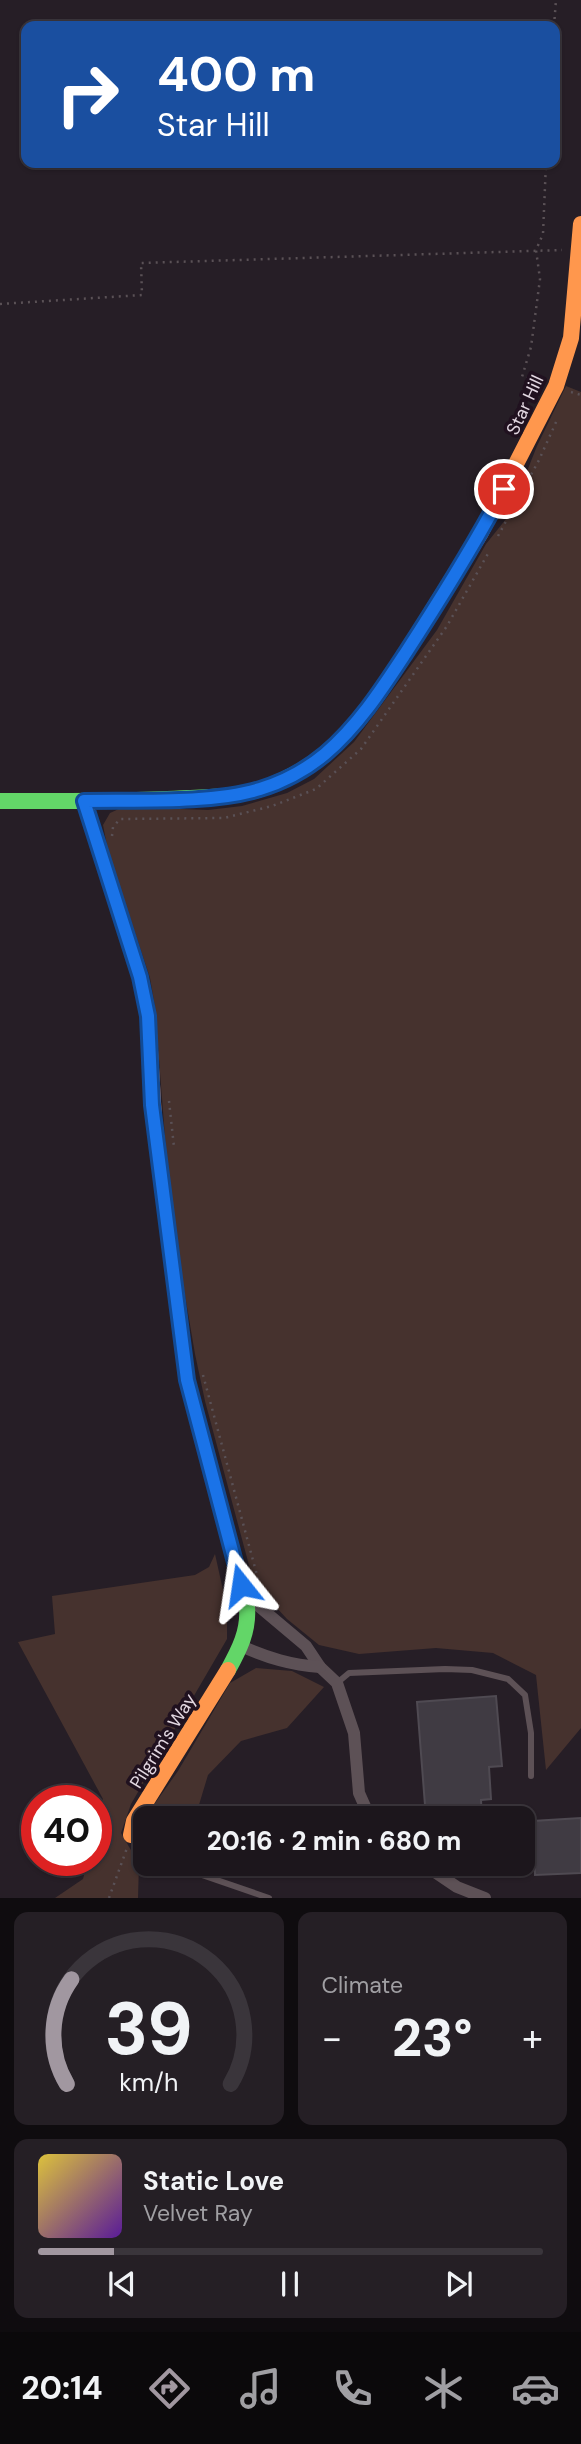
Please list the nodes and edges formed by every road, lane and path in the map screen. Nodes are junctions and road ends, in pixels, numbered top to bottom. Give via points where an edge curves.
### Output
1 (556, 0) edge
2 (554, 21) edge
3 (546, 168) edge
4 (581, 224) edge
5 (536, 250) junction
6 (580, 250) edge
7 (0, 304) edge
8 (556, 386) junction
9 (560, 414) dead end
10 (498, 536) dead end
11 (491, 547) dead end
12 (0, 801) edge
13 (84, 801) junction
14 (114, 847) dead end
15 (168, 1093) dead end
16 (174, 1149) dead end
17 (202, 1371) dead end
18 (243, 1593) junction
19 (241, 1646) junction
20 (320, 1667) junction
21 (337, 1683) junction
22 (531, 1776) dead end
23 (143, 1806) edge
24 (363, 1806) edge
25 (133, 1851) edge
26 (205, 1876) edge
27 (442, 1876) edge
28 (108, 1898) edge
29 (269, 1898) edge
30 (485, 1898) edge

1 - 2 path
3 - 5 path via 543,234
4 - 6 street, Star Hill
5 - 6 path
5 - 7 path via 141,263 142,295
5 - 8 path via 540,279 522,377
6 - 8 street, Star Hill via 571,338
8 - 13 street, Star Hill via 480,534 428,619 376,698 325,754 260,789
9 - 10 path
11 - 14 path via 447,626 361,750 316,789 223,818 120,819 113,827
12 - 13 street, Star Hill
13 - 18 street, Pilgrim's Way via 148,1016 152,1105 187,1380
15 - 16 path
17 - 18 path via 261,1590
18 - 19 street, Pilgrim's Way via 248,1621
18 - 20 street via 306,1646
19 - 20 street via 270,1659
19 - 23 street, Pilgrim's Way
20 - 21 street
21 - 22 lane via 349,1673 445,1669 508,1679 525,1695
21 - 24 street via 354,1734
25 - 28 path
26 - 29 lane
27 - 30 street

